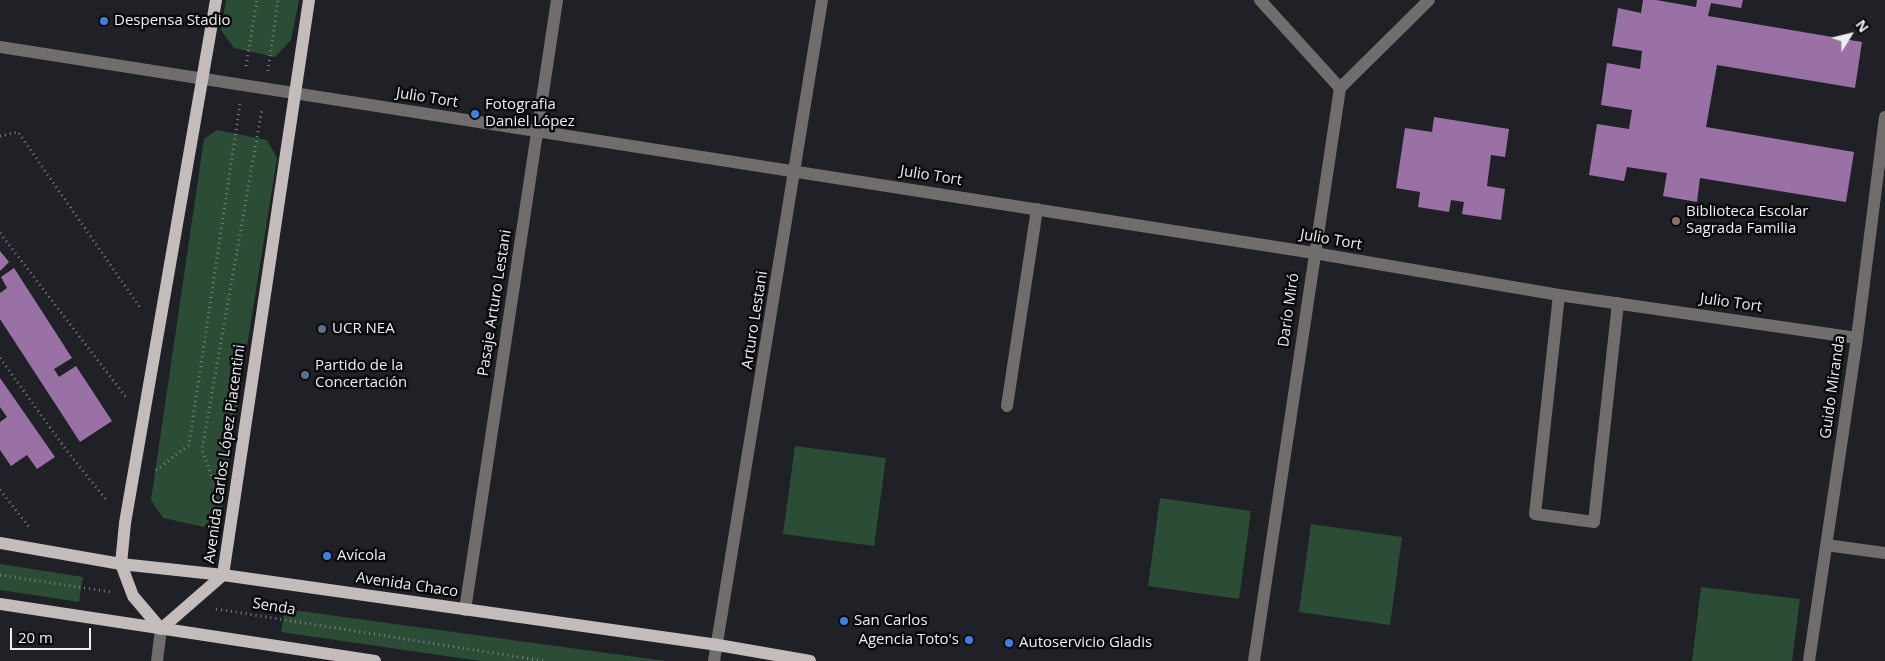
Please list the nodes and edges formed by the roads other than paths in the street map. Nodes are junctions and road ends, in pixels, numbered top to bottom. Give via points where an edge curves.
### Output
1 (216, 0) edge
2 (309, 0) edge
3 (557, 0) edge
4 (822, 0) edge
5 (1260, 0) edge
6 (1430, 0) edge
7 (0, 47) edge
8 (202, 79) junction
9 (1340, 88) junction
10 (294, 93) junction
11 (1885, 117) edge
12 (537, 131) junction
13 (1884, 133) edge
14 (796, 172) junction
15 (1038, 210) junction
16 (1314, 253) junction
17 (1559, 295) junction
18 (1618, 303) junction
19 (1857, 338) junction
20 (1007, 406) dead end
21 (0, 542) edge
22 (1826, 545) junction
23 (1885, 553) edge
24 (121, 564) junction
25 (223, 575) junction
26 (0, 604) edge
27 (464, 610) junction
28 (162, 629) junction
29 (718, 645) junction
30 (156, 661) edge
31 (375, 661) edge
32 (714, 661) edge
33 (810, 661) edge
34 (1254, 661) edge
35 (1809, 661) edge

1 - 8 main road
2 - 10 main road, Avenida Carlos López Piacentini
3 - 12 street, Pasaje Arturo Lestani
4 - 14 street, Arturo Lestani
5 - 9 street
6 - 9 street
7 - 8 street, Julio Tort
8 - 10 street, Julio Tort
8 - 24 main road via 125,523
9 - 16 street, Darío Miró
10 - 12 street, Julio Tort
10 - 25 main road, Avenida Carlos López Piacentini
11 - 13 street, Guido Miranda
12 - 14 street, Julio Tort
12 - 27 street, Pasaje Arturo Lestani
13 - 19 street, Guido Miranda
14 - 15 street, Julio Tort
14 - 29 street, Arturo Lestani
15 - 16 street, Julio Tort
15 - 20 street
16 - 17 street, Julio Tort
16 - 34 street, Darío Miró
17 - 18 street, Julio Tort
17 - 18 street via 1535,514 1594,522
18 - 19 street, Julio Tort
19 - 22 street, Guido Miranda
21 - 24 main road, Avenida Chaco
22 - 23 street
22 - 35 street, Guido Miranda
24 - 25 main road, Avenida Chaco
24 - 28 main road via 133,596
25 - 27 main road, Avenida Chaco
25 - 28 main road, Avenida Carlos López Piacentini
26 - 28 main road
27 - 29 main road, Avenida Chaco
28 - 30 street
28 - 31 main road
29 - 32 street, Arturo Lestani
29 - 33 main road, Avenida Chaco

